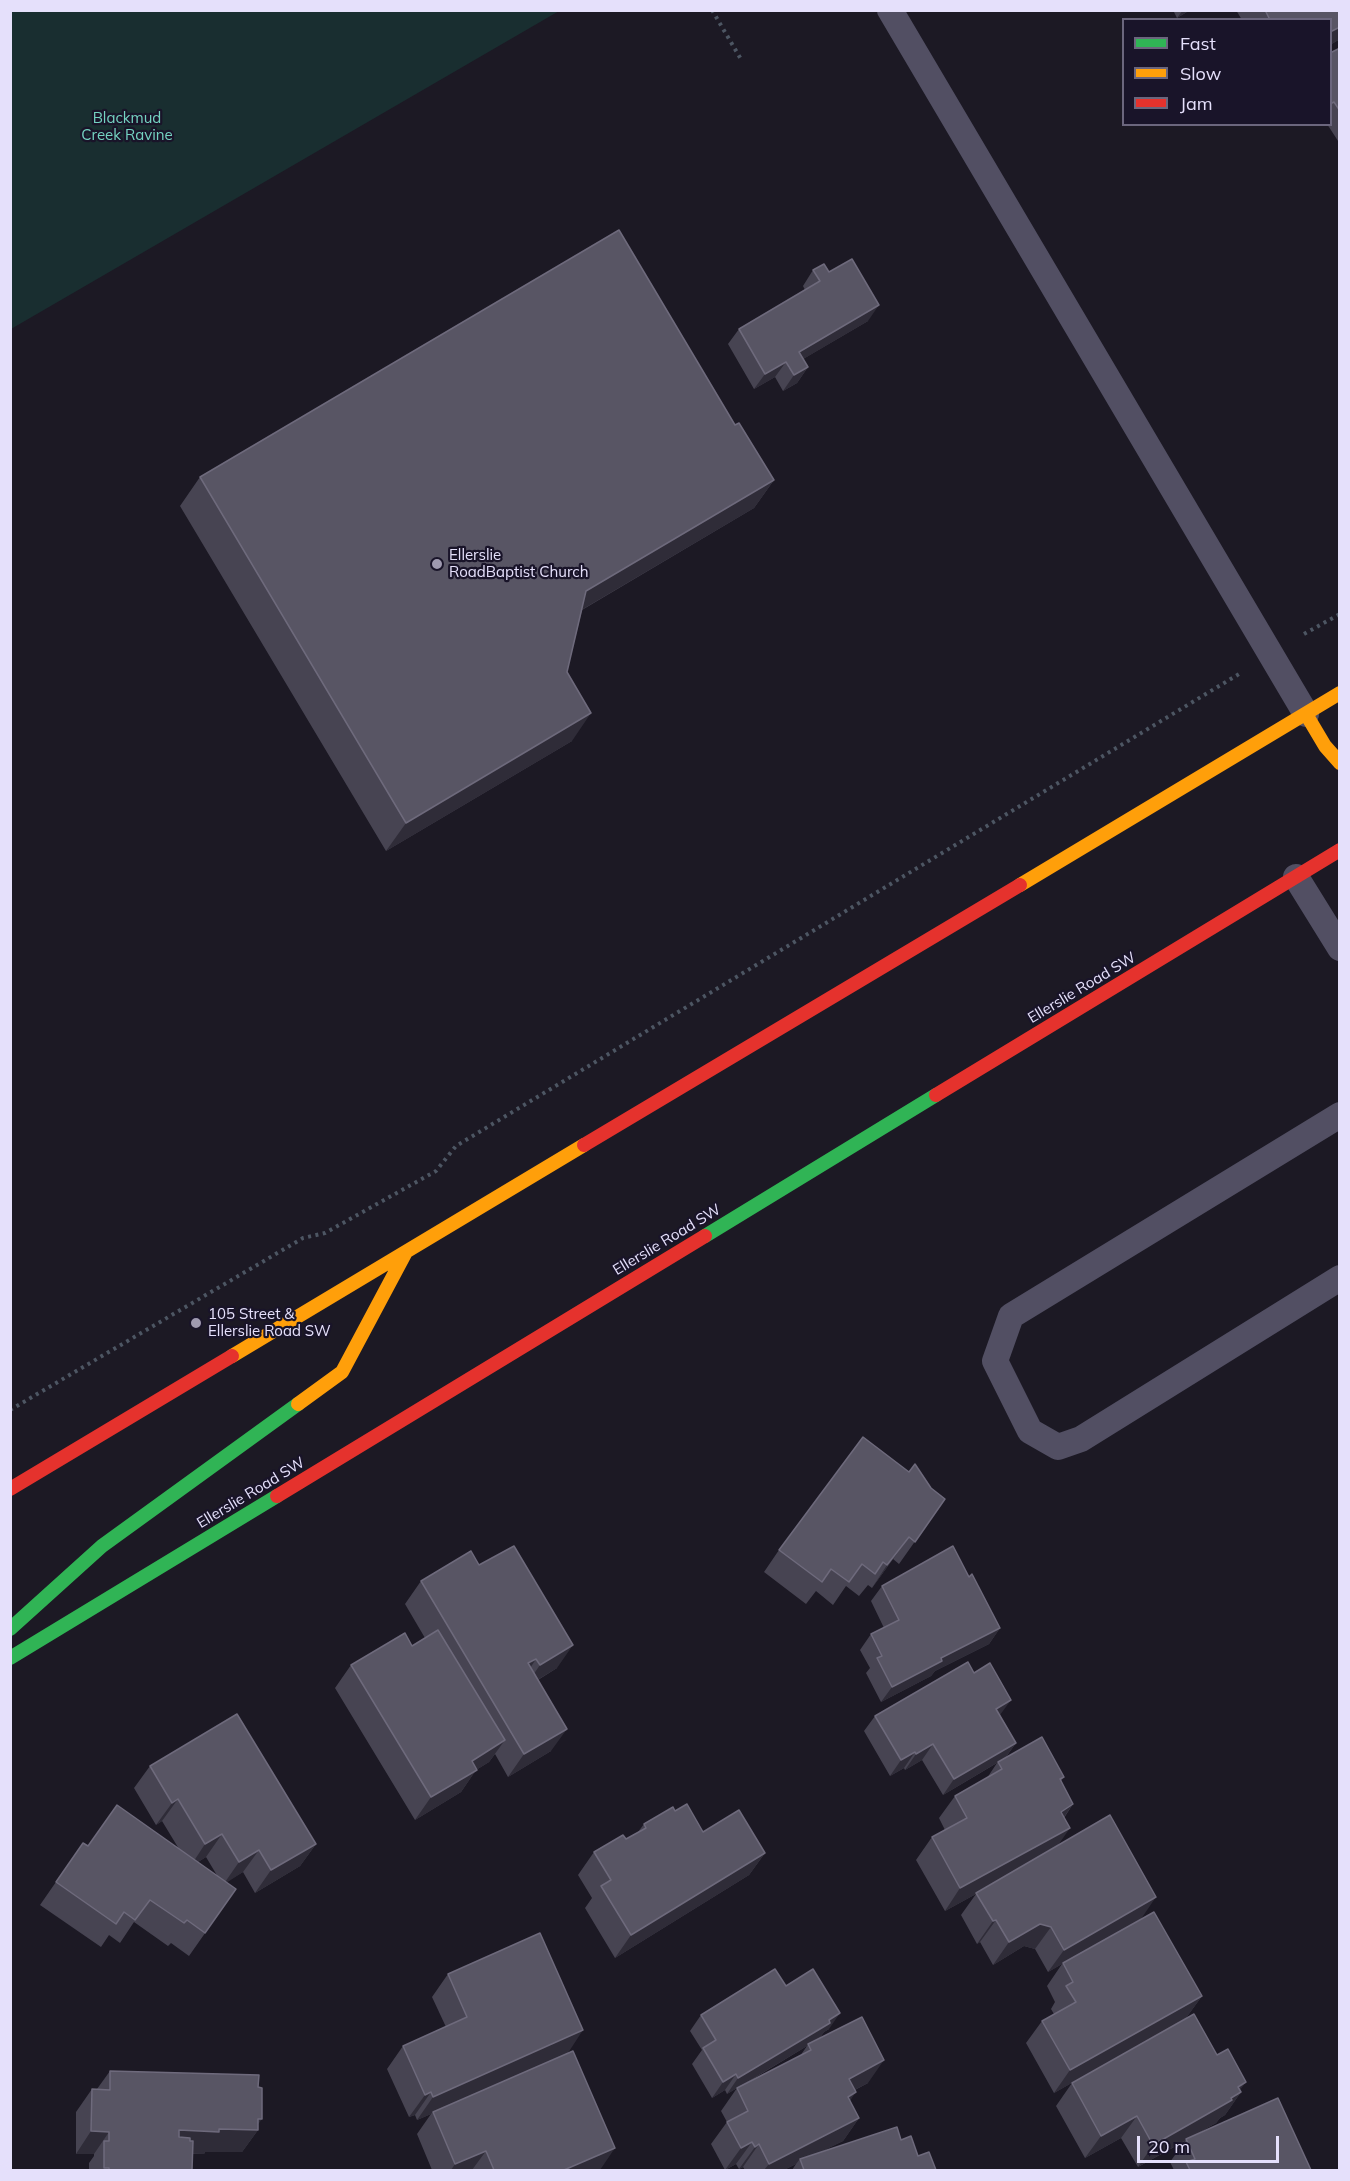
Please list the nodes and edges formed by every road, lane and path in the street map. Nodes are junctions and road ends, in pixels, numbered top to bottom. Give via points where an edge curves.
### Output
1 (712, 10) edge
2 (890, 10) edge
3 (742, 61) dead end
4 (1340, 614) edge
5 (1331, 617) dead end
6 (1220, 685) dead end
7 (1340, 693) edge
8 (1306, 714) junction
9 (1340, 763) edge
10 (1340, 850) edge
11 (1296, 877) junction
12 (1340, 948) edge
13 (1340, 1115) edge
14 (406, 1251) junction
15 (1340, 1278) edge
16 (10, 1410) edge
17 (10, 1489) edge
18 (10, 1629) edge
19 (10, 1658) edge

1 - 3 path
2 - 8 lane
4 - 5 path
6 - 16 path via 456,1146 436,1171 325,1233 303,1238
7 - 8 main road
8 - 9 main road
8 - 14 main road
10 - 11 main road, Ellerslie Road SW
11 - 12 lane
11 - 19 main road, Ellerslie Road SW
13 - 15 lane via 1011,1316 995,1360 1030,1431 1058,1447 1081,1439
14 - 17 main road
14 - 18 main road via 342,1372 102,1546

